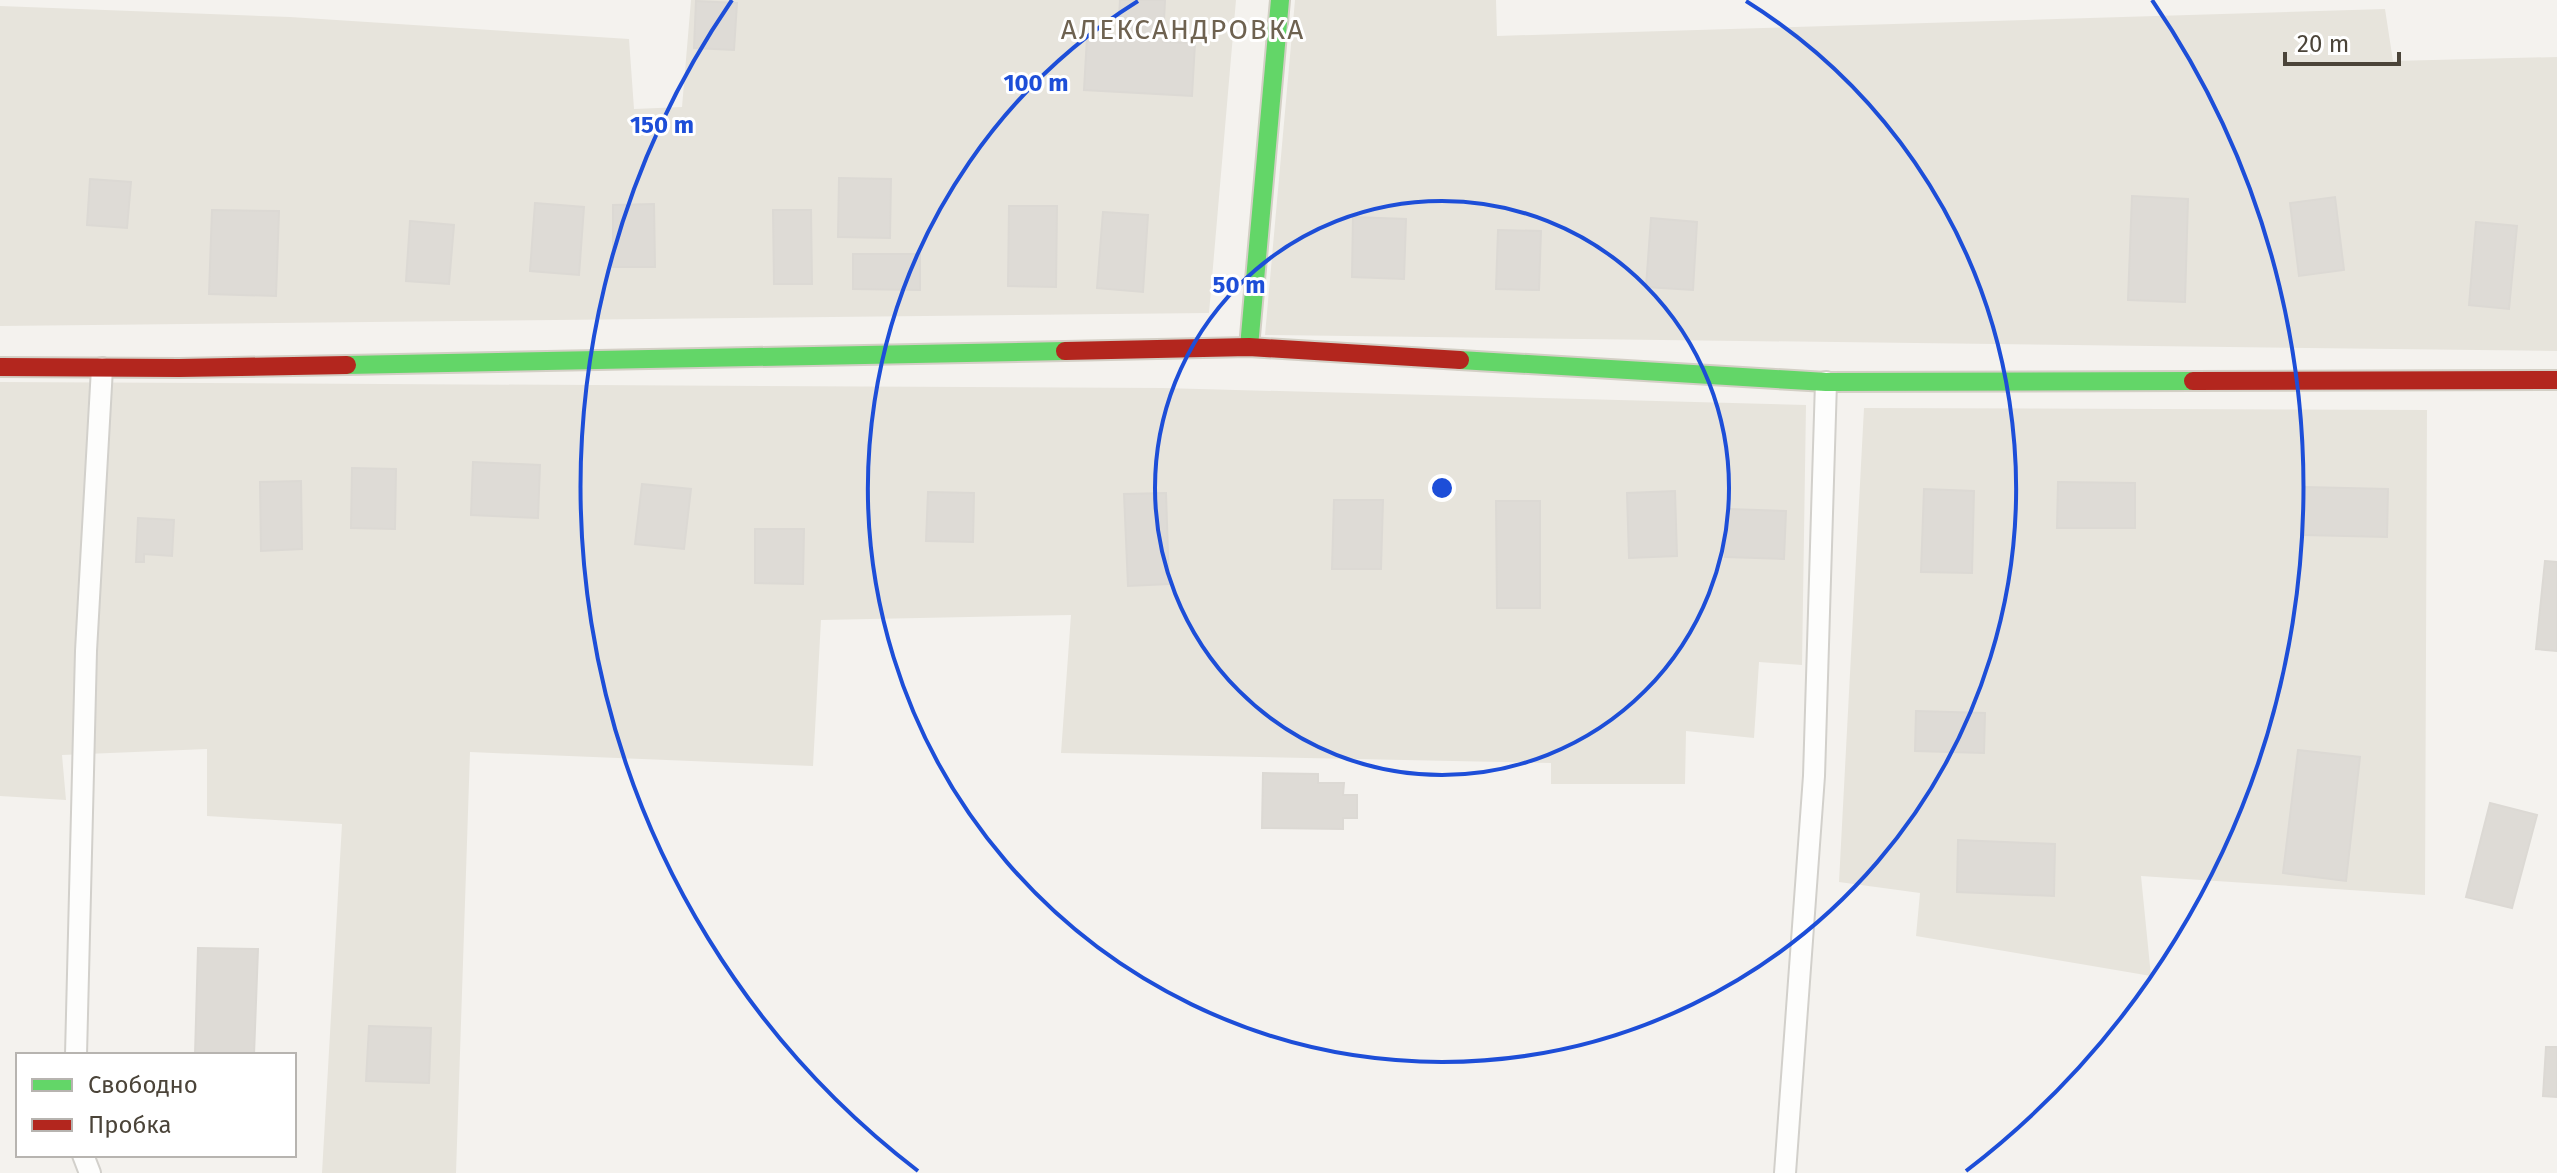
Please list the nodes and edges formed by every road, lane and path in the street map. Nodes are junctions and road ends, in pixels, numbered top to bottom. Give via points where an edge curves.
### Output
1 (1280, 0) edge
2 (1249, 347) junction
3 (0, 367) edge
4 (102, 368) junction
5 (2557, 380) edge
6 (1826, 382) junction
7 (76, 1053) edge
8 (1785, 1173) edge

1 - 2 street
2 - 4 street
2 - 6 street
3 - 4 street
4 - 7 lane via 86,651
5 - 6 street
6 - 8 lane via 1814,776

